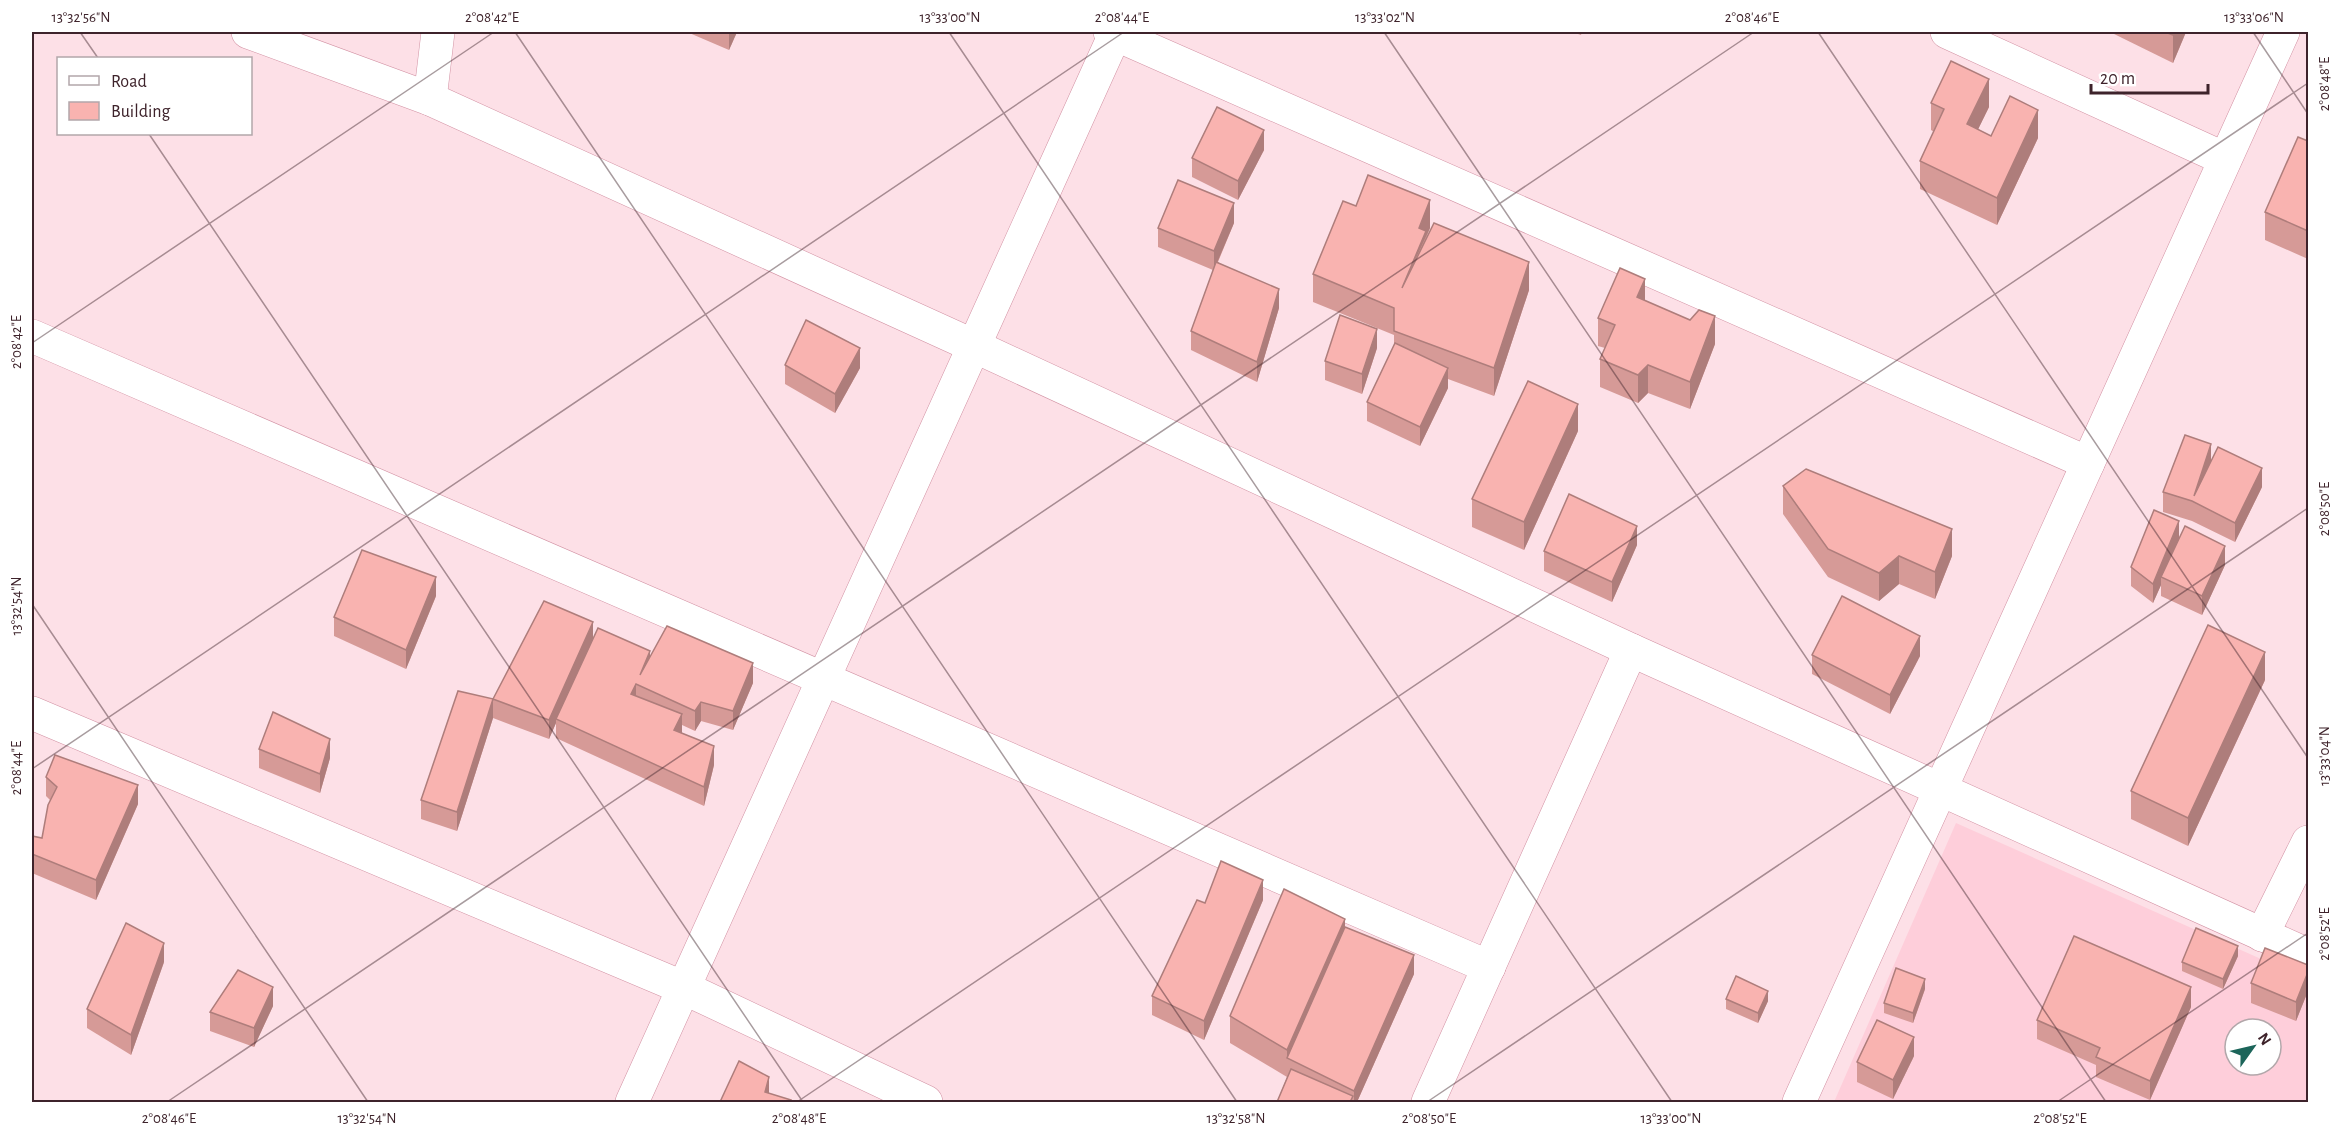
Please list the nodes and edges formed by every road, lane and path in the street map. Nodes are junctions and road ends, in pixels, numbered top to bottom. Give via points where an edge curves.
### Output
1 (248, 32) edge
2 (438, 32) edge
3 (1114, 32) edge
4 (1947, 32) edge
5 (2283, 32) edge
6 (430, 99) junction
7 (2225, 159) junction
8 (32, 336) edge
9 (974, 346) junction
10 (2088, 463) junction
11 (1631, 650) junction
12 (823, 679) junction
13 (32, 713) edge
14 (1940, 789) junction
15 (2308, 842) edge
16 (2262, 935) junction
17 (2308, 956) edge
18 (1489, 967) junction
19 (684, 988) junction
20 (632, 1102) edge
21 (926, 1102) edge
22 (1428, 1102) edge
23 (1798, 1102) edge

1 - 6 street
2 - 6 street
3 - 9 street
3 - 10 street
4 - 7 street
5 - 7 street
6 - 9 street
7 - 10 street
8 - 12 street
9 - 11 street
9 - 12 street
10 - 14 street
11 - 14 street
11 - 18 street
12 - 18 street
12 - 19 street
13 - 19 street
14 - 16 street
14 - 23 street
15 - 16 street
16 - 17 street
18 - 22 street
19 - 20 street
19 - 21 street

